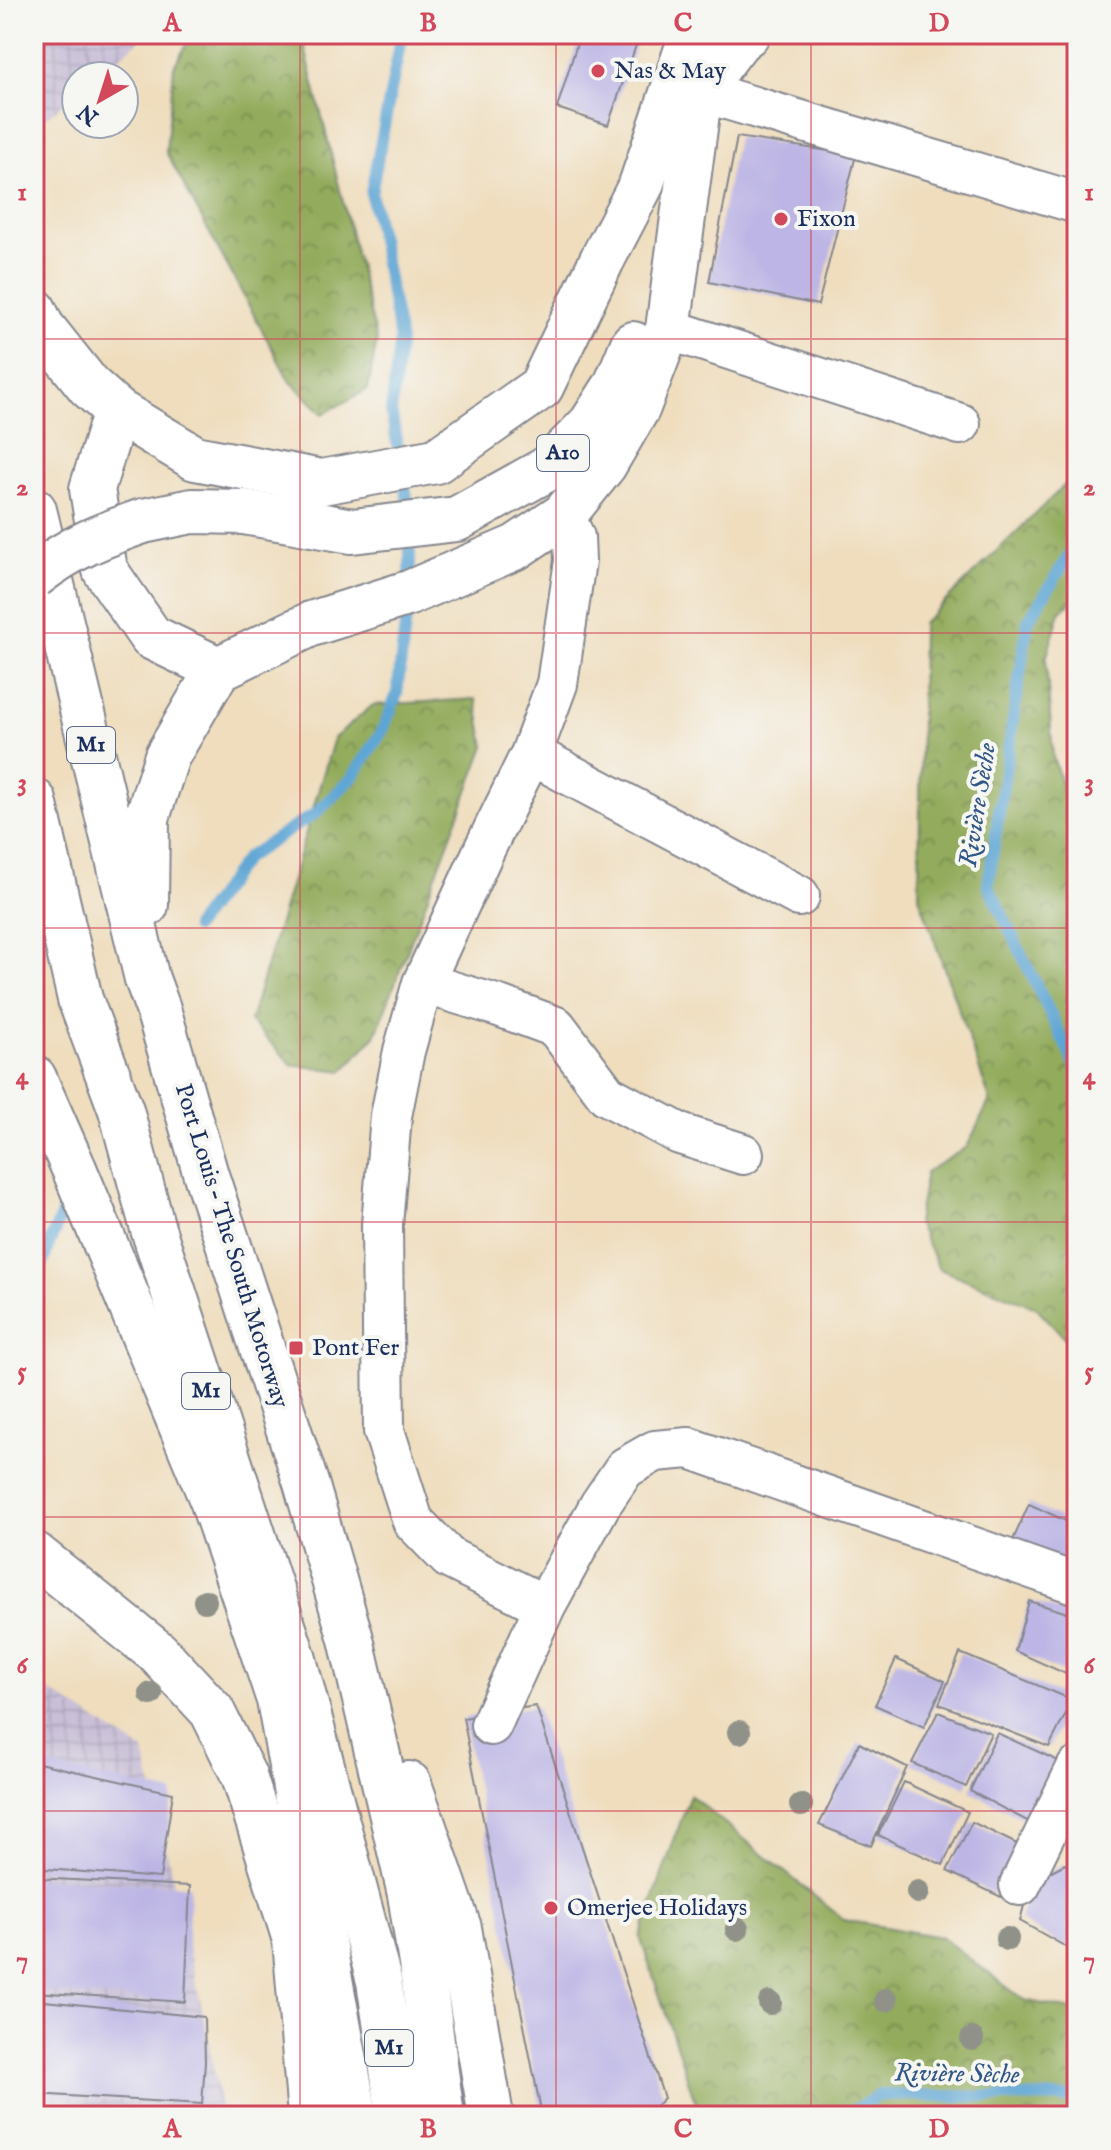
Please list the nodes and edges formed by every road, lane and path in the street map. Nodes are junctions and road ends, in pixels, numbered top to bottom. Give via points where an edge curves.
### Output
1 (747, 34) edge
2 (692, 36) edge
3 (700, 91) junction
4 (1077, 203) edge
5 (34, 310) edge
6 (668, 329) junction
7 (117, 411) junction
8 (960, 424) dead end
9 (34, 510) edge
10 (564, 515) junction
11 (34, 576) edge
12 (218, 669) junction
13 (531, 754) junction
14 (34, 801) edge
15 (799, 896) dead end
16 (147, 979) junction
17 (423, 983) junction
18 (34, 1078) edge
19 (743, 1154) dead end
20 (306, 1483) junction
21 (212, 1500) junction
22 (34, 1554) edge
23 (1077, 1584) edge
24 (545, 1606) junction
25 (293, 1656) junction
26 (491, 1725) dead end
27 (1077, 1768) edge
28 (1020, 1885) dead end
29 (310, 2116) edge
30 (355, 2116) edge
31 (399, 2116) edge
32 (442, 2116) edge
33 (491, 2116) edge

1 - 3 main road
2 - 7 main road via 641,185 541,387 436,461 322,482 195,458
2 - 11 main road, A10, bridge via 636,337 616,385 591,424 547,469 457,519 352,531 244,512 192,511 143,521 90,540
3 - 4 street
3 - 6 main road
5 - 7 main road via 89,386
6 - 8 street
6 - 10 main road via 638,407 604,465
7 - 12 main road via 92,489 105,570 151,637
9 - 16 main road, Port Louis – The South Motorway / M1
10 - 12 main road via 516,547 409,593 311,624
10 - 13 street via 574,537 575,561 557,684
12 - 16 main road via 167,756 147,818
13 - 15 street
13 - 17 street
14 - 25 main road, M1 via 80,999 121,1110 153,1229
16 - 20 main road, Port Louis – The South Motorway / M1
17 - 19 street via 556,1027 607,1095 680,1134
17 - 24 street via 391,1116 382,1225 384,1431 413,1521 449,1558
18 - 21 main road
20 - 32 main road, Port Louis – The South Motorway / M1 via 354,1654 410,1894
20 - 33 main road via 459,1928
21 - 25 main road
21 - 30 main road via 279,1700
22 - 29 main road via 158,1653 219,1724 244,1776 295,1940
23 - 24 street via 689,1448 655,1451 625,1468
24 - 26 street
25 - 31 main road, M1 via 379,1981
27 - 28 street

